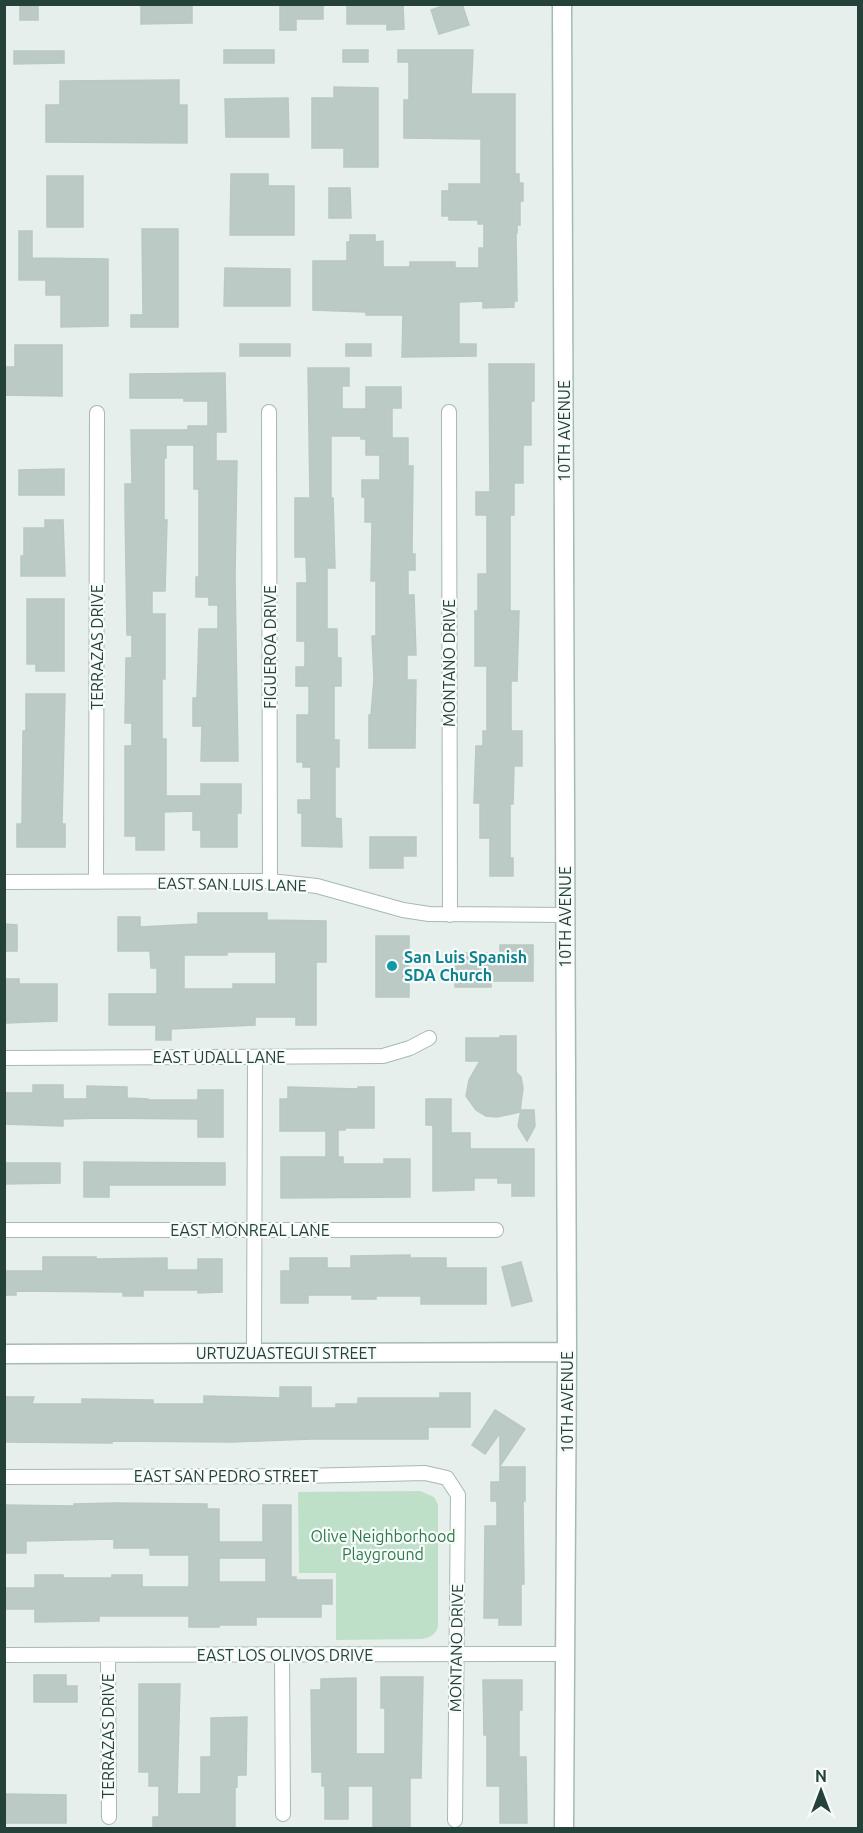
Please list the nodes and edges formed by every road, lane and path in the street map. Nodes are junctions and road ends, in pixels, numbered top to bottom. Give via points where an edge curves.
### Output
1 (562, 4) edge
2 (449, 411) dead end
3 (270, 412) dead end
4 (97, 413) dead end
5 (270, 881) junction
6 (4, 882) edge
7 (96, 882) junction
8 (450, 915) junction
9 (565, 915) junction
10 (429, 1038) dead end
11 (4, 1058) edge
12 (255, 1058) junction
13 (255, 1229) junction
14 (4, 1230) edge
15 (496, 1230) dead end
16 (567, 1352) junction
17 (254, 1353) junction
18 (4, 1354) edge
19 (4, 1477) edge
20 (447, 1478) joint
21 (456, 1654) junction
22 (565, 1654) junction
23 (4, 1655) edge
24 (108, 1655) junction
25 (282, 1655) junction
26 (283, 1814) dead end
27 (109, 1817) dead end
28 (455, 1820) dead end
29 (564, 1828) edge

1 - 9 main road, 10TH AVENUE
2 - 8 street, MONTANO DRIVE
3 - 5 street, FIGUEROA DRIVE
4 - 7 street, TERRAZAS DRIVE
5 - 7 street, EAST SAN LUIS LANE
5 - 8 street, EAST SAN LUIS LANE via 317,886 403,910
6 - 7 street, EAST SAN LUIS LANE
8 - 9 street, EAST SAN LUIS LANE
9 - 16 main road, 10TH AVENUE
10 - 12 street, EAST UDALL LANE via 383,1056
11 - 12 street, EAST UDALL LANE
12 - 13 street
13 - 14 street, EAST MONREAL LANE
13 - 15 street, EAST MONREAL LANE
13 - 17 street
16 - 17 main road, URTUZUASTEGUI STREET
16 - 22 main road, 10TH AVENUE
17 - 18 main road, URTUZUASTEGUI STREET
19 - 20 street, EAST SAN PEDRO STREET via 425,1473
20 - 21 street, MONTANO DRIVE via 458,1495
21 - 22 street, EAST LOS OLIVOS DRIVE
21 - 25 street, EAST LOS OLIVOS DRIVE
21 - 28 street, MONTANO DRIVE
22 - 29 main road, 10TH AVENUE
23 - 24 street, EAST LOS OLIVOS DRIVE
24 - 25 street, EAST LOS OLIVOS DRIVE
24 - 27 street, TERRAZAS DRIVE
25 - 26 street

